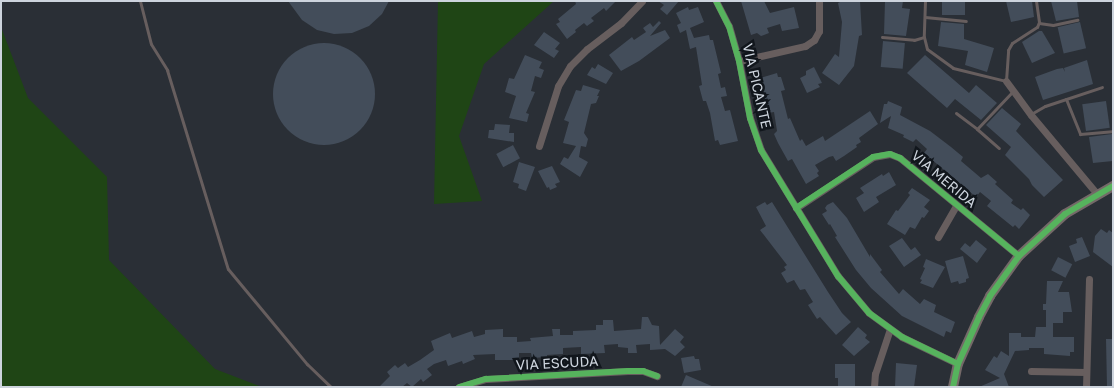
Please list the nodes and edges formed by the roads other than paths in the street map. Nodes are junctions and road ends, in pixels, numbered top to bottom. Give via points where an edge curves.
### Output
1 (140, 1) edge
2 (642, 1) edge
3 (716, 1) edge
4 (819, 1) edge
5 (925, 1) edge
6 (1036, 1) edge
7 (925, 17) junction
8 (1077, 20) dead end
9 (966, 21) dead end
10 (1039, 23) junction
11 (882, 37) dead end
12 (924, 37) junction
13 (739, 61) junction
14 (1006, 81) junction
15 (1102, 87) dead end
16 (1013, 91) junction
17 (1066, 99) junction
18 (956, 113) dead end
19 (1031, 115) junction
20 (977, 129) junction
21 (1112, 131) edge
22 (539, 146) dead end
23 (1000, 148) dead end
24 (1113, 186) edge
25 (1096, 194) junction
26 (956, 206) junction
27 (796, 208) junction
28 (938, 237) dead end
29 (1019, 256) junction
30 (1089, 279) dead end
31 (890, 329) junction
32 (958, 364) junction
33 (1031, 371) dead end
34 (1086, 372) junction
35 (657, 376) dead end
36 (331, 387) edge
37 (459, 387) edge
38 (874, 387) edge
39 (953, 387) edge
40 (1086, 387) edge

1 - 36 lane via 151,44 167,70 228,269 310,368
2 - 22 street via 570,66 558,86
3 - 13 street, VIA PICANTE via 729,26
4 - 13 street via 819,31 814,40 805,46
5 - 7 lane
6 - 10 lane
7 - 9 lane
7 - 12 lane
8 - 10 lane via 1053,25
10 - 14 lane via 1012,43 1008,50
11 - 12 lane via 914,40
12 - 14 lane via 927,49 953,68
13 - 27 street, VIA PICANTE via 756,139
14 - 16 street
15 - 17 lane
16 - 19 street
16 - 20 lane
17 - 19 lane
17 - 21 lane via 1080,134
18 - 20 lane
19 - 25 street
20 - 23 lane
24 - 25 main road
25 - 29 main road via 1065,214
26 - 27 street, VIA MERIDA via 900,158 884,154 873,157
26 - 28 street
26 - 29 street, VIA MERIDA
27 - 31 street, VIA PICANTE via 838,276 869,313
29 - 32 main road via 990,296
30 - 34 street
31 - 32 street, VIA PICANTE
31 - 38 street
32 - 39 main road
33 - 34 street
34 - 40 street
35 - 37 street, VIA ESCUDA via 643,371 628,371 493,379

